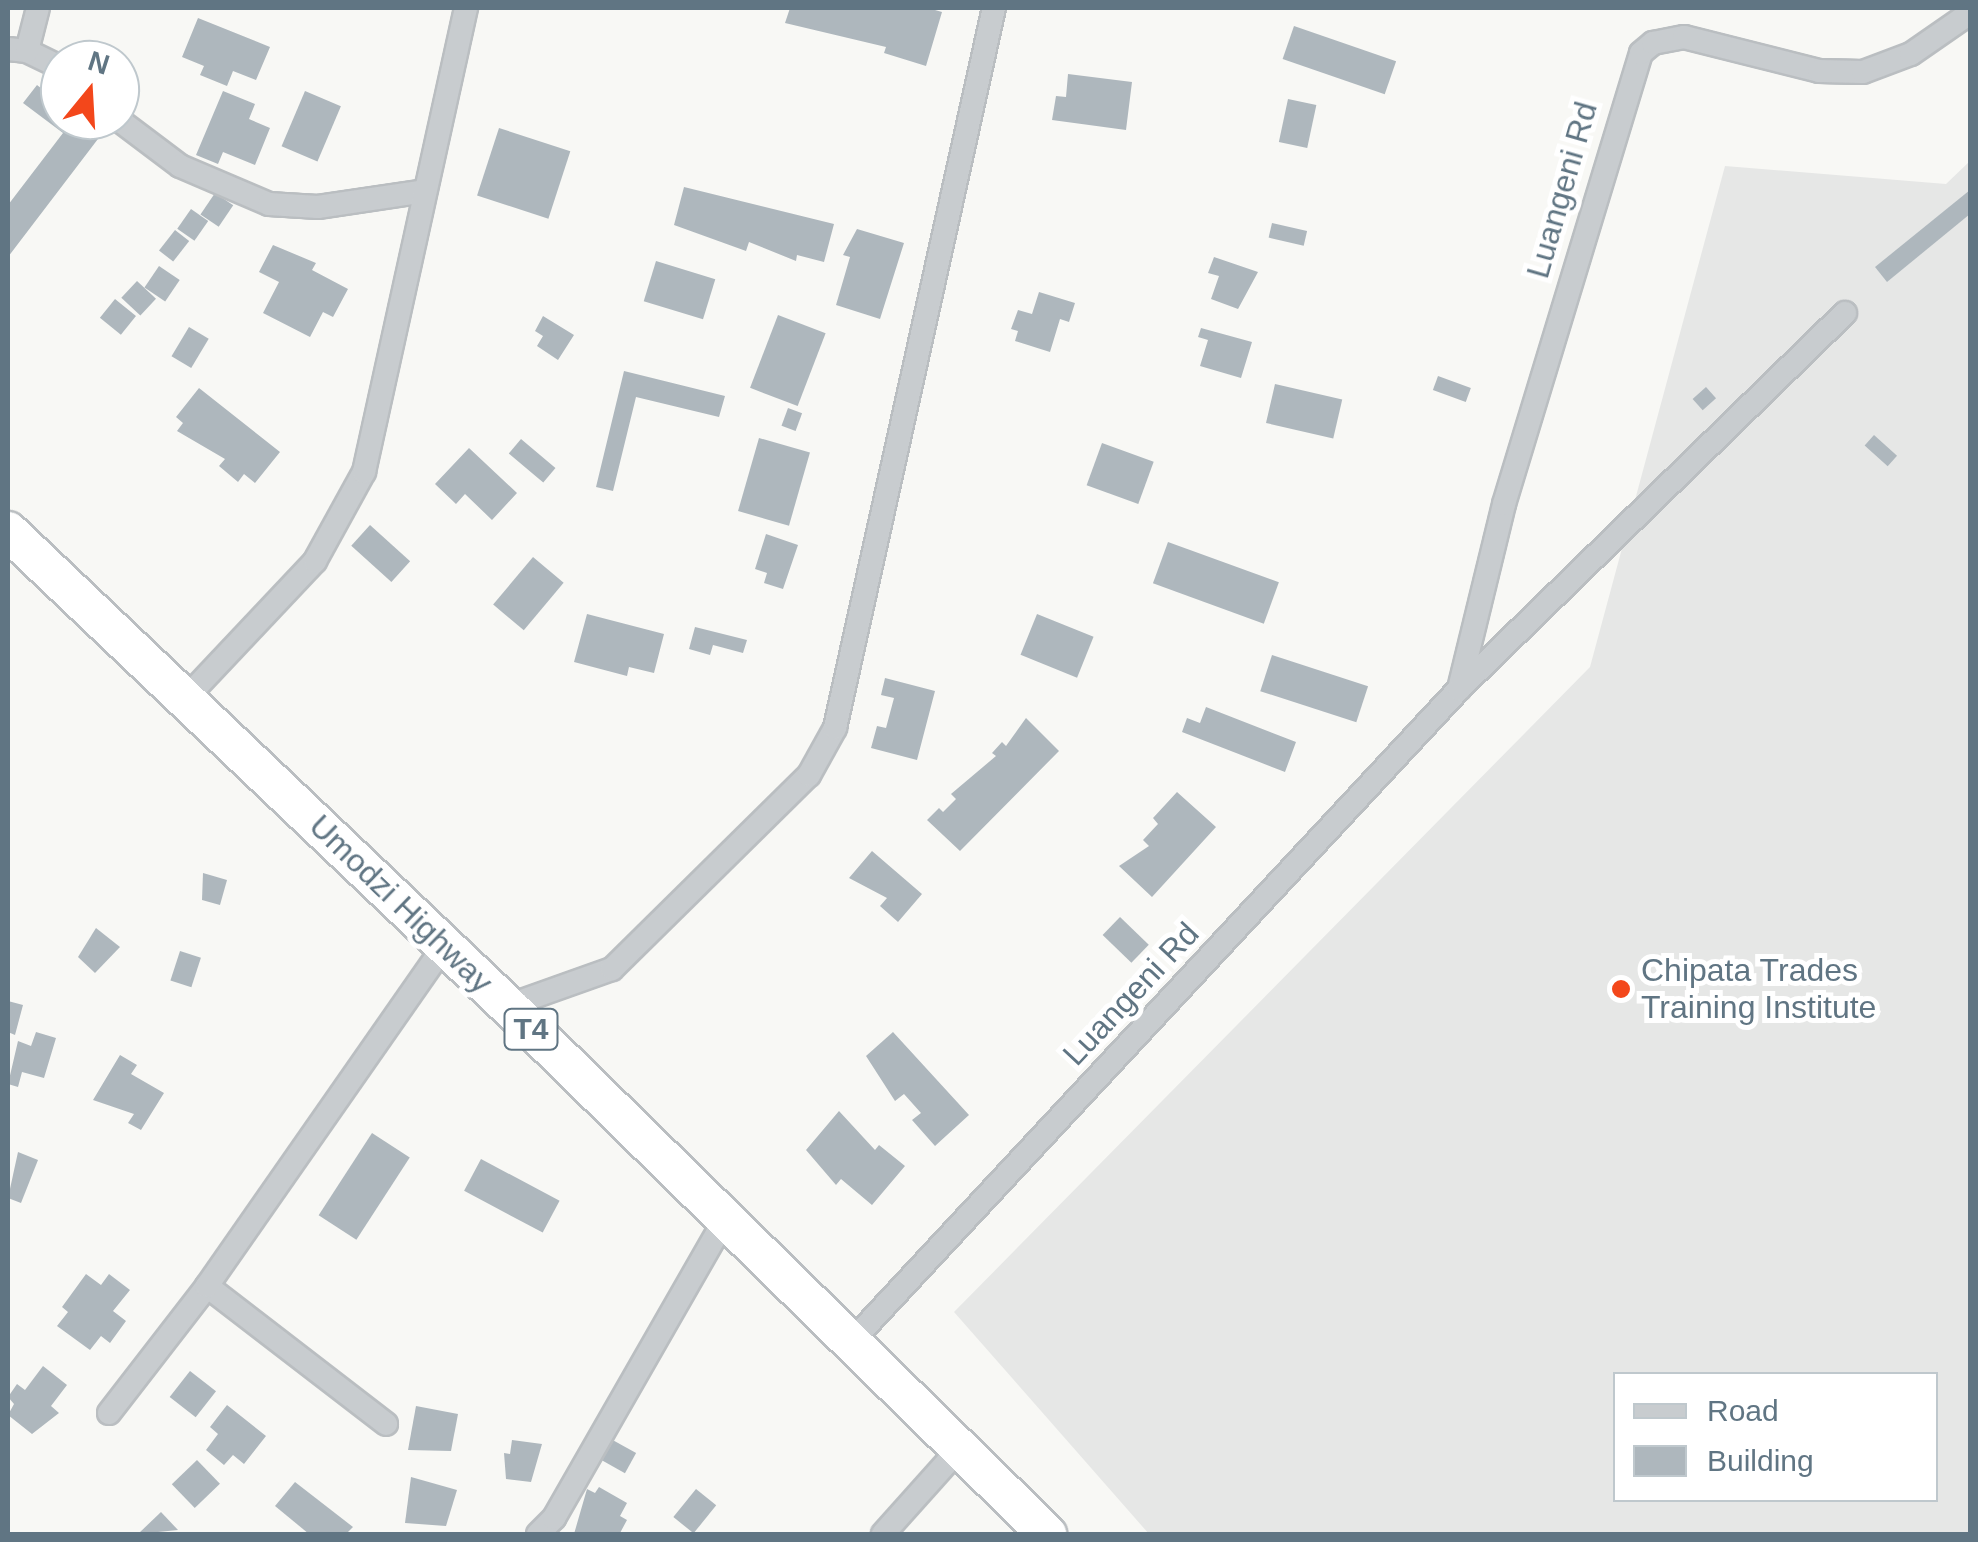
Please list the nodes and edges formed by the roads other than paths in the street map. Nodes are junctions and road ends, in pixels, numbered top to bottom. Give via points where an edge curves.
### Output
1 (38, 8) edge
2 (466, 8) edge
3 (994, 8) edge
4 (1970, 13) edge
5 (17, 50) edge
6 (140, 136) edge
7 (425, 191) junction
8 (1844, 313) dead end
9 (8, 530) edge
10 (1459, 689) junction
11 (186, 698) junction
12 (444, 946) junction
13 (508, 1006) junction
14 (724, 1221) junction
15 (207, 1286) junction
16 (851, 1342) junction
17 (109, 1413) dead end
18 (386, 1424) dead end
19 (958, 1450) junction
20 (538, 1534) edge
21 (883, 1534) edge
22 (1047, 1534) edge

1 - 5 street
2 - 7 street
3 - 13 street via 835,728 809,775 612,969
4 - 10 street, Luangeni Rd via 1911,54 1863,72 1819,71 1684,38 1653,43 1641,53 1504,504
6 - 7 street via 180,166 269,204 318,208
7 - 11 street via 364,472 343,518 314,560
8 - 10 street, Luangeni Rd
9 - 11 highway, Umodzi Highway / T4
10 - 16 street, Luangeni Rd
11 - 12 highway, Umodzi Highway / T4
12 - 13 highway, Umodzi Highway / T4
12 - 15 street
13 - 14 highway, Umodzi Highway / T4
14 - 16 highway, Umodzi Highway / T4
14 - 20 street via 554,1518
15 - 17 street
15 - 18 street
16 - 19 highway, Umodzi Highway / T4
19 - 21 street
19 - 22 highway, Umodzi Highway / T4

